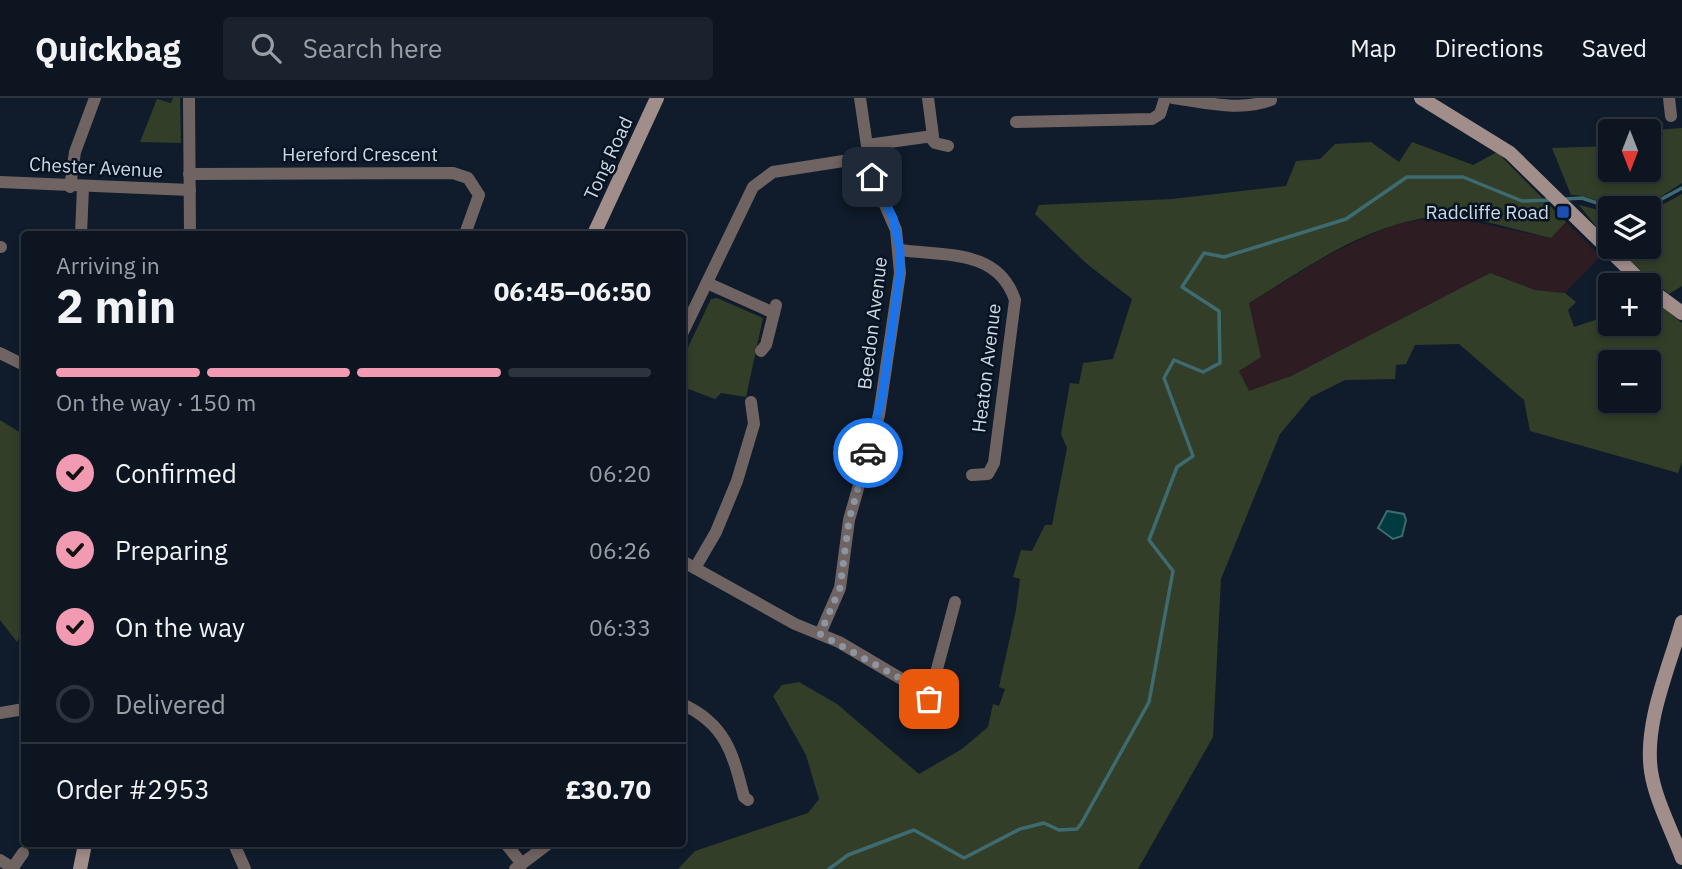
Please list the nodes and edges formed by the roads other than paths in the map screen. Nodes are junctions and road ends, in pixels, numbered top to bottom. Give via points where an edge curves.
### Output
1 (95, 98) edge
2 (189, 98) edge
3 (657, 98) edge
4 (860, 98) edge
5 (928, 98) edge
6 (1166, 98) edge
7 (1172, 98) edge
8 (1421, 98) edge
9 (1664, 98) edge
10 (1271, 100) edge
11 (1671, 116) dead end
12 (1016, 122) dead end
13 (930, 137) junction
14 (948, 146) dead end
15 (868, 151) junction
16 (190, 174) junction
17 (0, 182) edge
18 (77, 188) junction
19 (190, 190) junction
20 (81, 231) edge
21 (190, 231) edge
22 (467, 231) edge
23 (595, 231) edge
24 (900, 250) junction
25 (1633, 273) edge
26 (707, 283) junction
27 (1661, 297) edge
28 (1682, 313) edge
29 (686, 326) edge
30 (761, 351) dead end
31 (0, 354) edge
32 (21, 364) edge
33 (751, 402) dead end
34 (972, 475) dead end
35 (686, 563) edge
36 (695, 568) junction
37 (941, 600) dead end
38 (1682, 622) edge
39 (820, 634) junction
40 (686, 707) edge
41 (21, 710) edge
42 (0, 713) edge
43 (748, 800) dead end
44 (84, 847) edge
45 (235, 847) edge
46 (508, 847) edge
47 (544, 847) edge
48 (23, 853) dead end
49 (1682, 858) edge
50 (0, 860) edge
51 (518, 866) edge
52 (12, 868) edge
53 (80, 869) edge
54 (245, 869) edge

1 - 18 street via 77,144
2 - 16 street
3 - 23 main road, Tong Road
4 - 15 street, Beedon Avenue
5 - 13 street via 934,132
6 - 12 street via 1160,114 1152,119
7 - 10 street via 1231,106 1255,106
8 - 25 main road via 1510,153
9 - 11 street
13 - 14 street
13 - 15 street
15 - 24 street, Beedon Avenue via 872,177 893,218
15 - 26 street via 761,178
16 - 19 street
16 - 22 street, Hereford Crescent via 453,173 473,183 478,195
17 - 18 street, Chester Avenue
18 - 19 street, Chester Avenue
18 - 20 street
19 - 21 street
24 - 34 street, Heaton Avenue via 990,264 1010,284 1014,320 994,463 988,474
24 - 39 street, Beedon Avenue via 879,415 849,520 840,588
26 - 29 street
26 - 30 street via 775,309
27 - 28 main road
31 - 32 street
33 - 36 street via 754,424 737,481
35 - 36 street
36 - 39 street
37 - 39 street via 955,604 930,694
38 - 49 main road via 1650,749 1651,773
40 - 43 street via 718,728 729,744
41 - 42 street
44 - 53 main road
45 - 54 street
46 - 51 street
47 - 51 street
48 - 52 street
50 - 52 street

